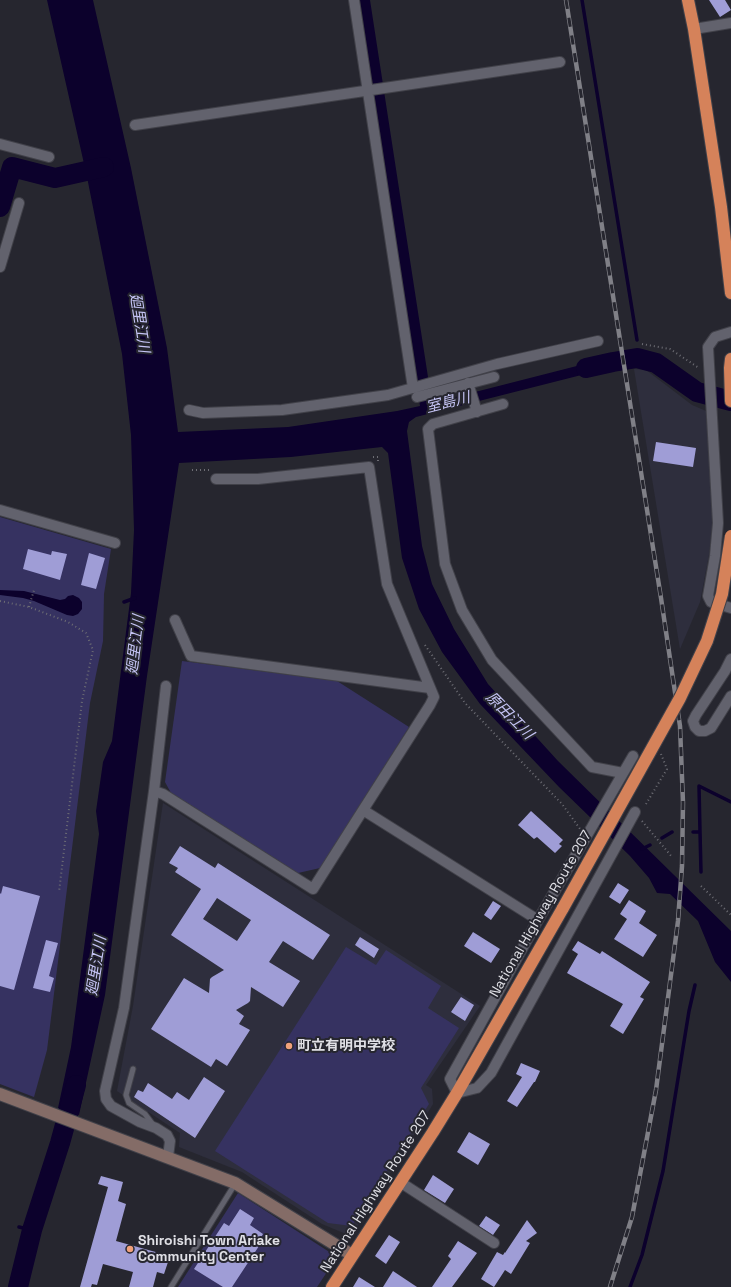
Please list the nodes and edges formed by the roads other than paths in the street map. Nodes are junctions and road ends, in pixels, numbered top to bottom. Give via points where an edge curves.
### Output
1 (354, 0) edge
2 (688, 0) edge
3 (731, 23) edge
4 (694, 29) junction
5 (560, 62) dead end
6 (368, 91) junction
7 (135, 125) dead end
8 (0, 144) edge
9 (49, 157) dead end
10 (19, 203) dead end
11 (0, 267) edge
12 (731, 293) edge
13 (731, 332) edge
14 (598, 341) dead end
15 (730, 363) edge
16 (494, 377) dead end
17 (468, 383) junction
18 (433, 388) junction
19 (415, 392) junction
20 (731, 401) edge
21 (502, 404) dead end
22 (189, 410) dead end
23 (477, 412) junction
24 (216, 479) dead end
25 (0, 510) edge
26 (731, 536) edge
27 (115, 543) dead end
28 (731, 608) edge
29 (175, 620) dead end
30 (731, 659) edge
31 (166, 686) dead end
32 (430, 688) junction
33 (731, 696) edge
34 (632, 756) dead end
35 (623, 773) junction
36 (154, 791) junction
37 (363, 810) junction
38 (635, 812) road end
39 (538, 920) junction
40 (133, 1069) dead end
41 (457, 1092) junction
42 (0, 1094) edge
43 (156, 1128) junction
44 (168, 1157) junction
45 (400, 1182) junction
46 (235, 1183) junction
47 (494, 1243) dead end
48 (352, 1255) junction
49 (171, 1287) edge
50 (332, 1287) edge

1 - 6 street
2 - 4 highway
3 - 4 street
4 - 12 highway via 721,207
5 - 6 street
6 - 7 street
6 - 19 street
8 - 9 street
10 - 11 street
13 - 28 street via 715,337 708,347 718,523 708,596 711,602
14 - 18 street via 497,364
15 - 20 highway
16 - 17 street
17 - 18 street
17 - 23 street
18 - 19 street
19 - 22 street via 282,410 203,413
21 - 23 street
23 - 35 street via 433,424 428,429 445,564 462,610 492,660 592,767
24 - 32 street via 258,479 369,468 387,584
25 - 27 street
26 - 41 highway, National Highway Route 207, bridge via 722,594 707,641 680,698
29 - 32 street via 191,656
30 - 33 street via 696,715 693,721 695,727 705,732 711,728
31 - 36 street
32 - 37 street via 434,697 430,705
34 - 35 street
35 - 39 street
36 - 37 street via 163,794 313,890
36 - 43 street via 124,1008 105,1091 106,1099 112,1106
37 - 39 street
38 - 41 street via 491,1073 477,1088
39 - 41 street via 450,1079
40 - 43 lane via 126,1095 129,1103 145,1114
41 - 45 highway, National Highway Route 207
42 - 44 street
43 - 44 street via 170,1140
44 - 46 street
45 - 47 street
45 - 48 highway, National Highway Route 207
46 - 48 street
46 - 49 lane
48 - 50 highway, National Highway Route 207

